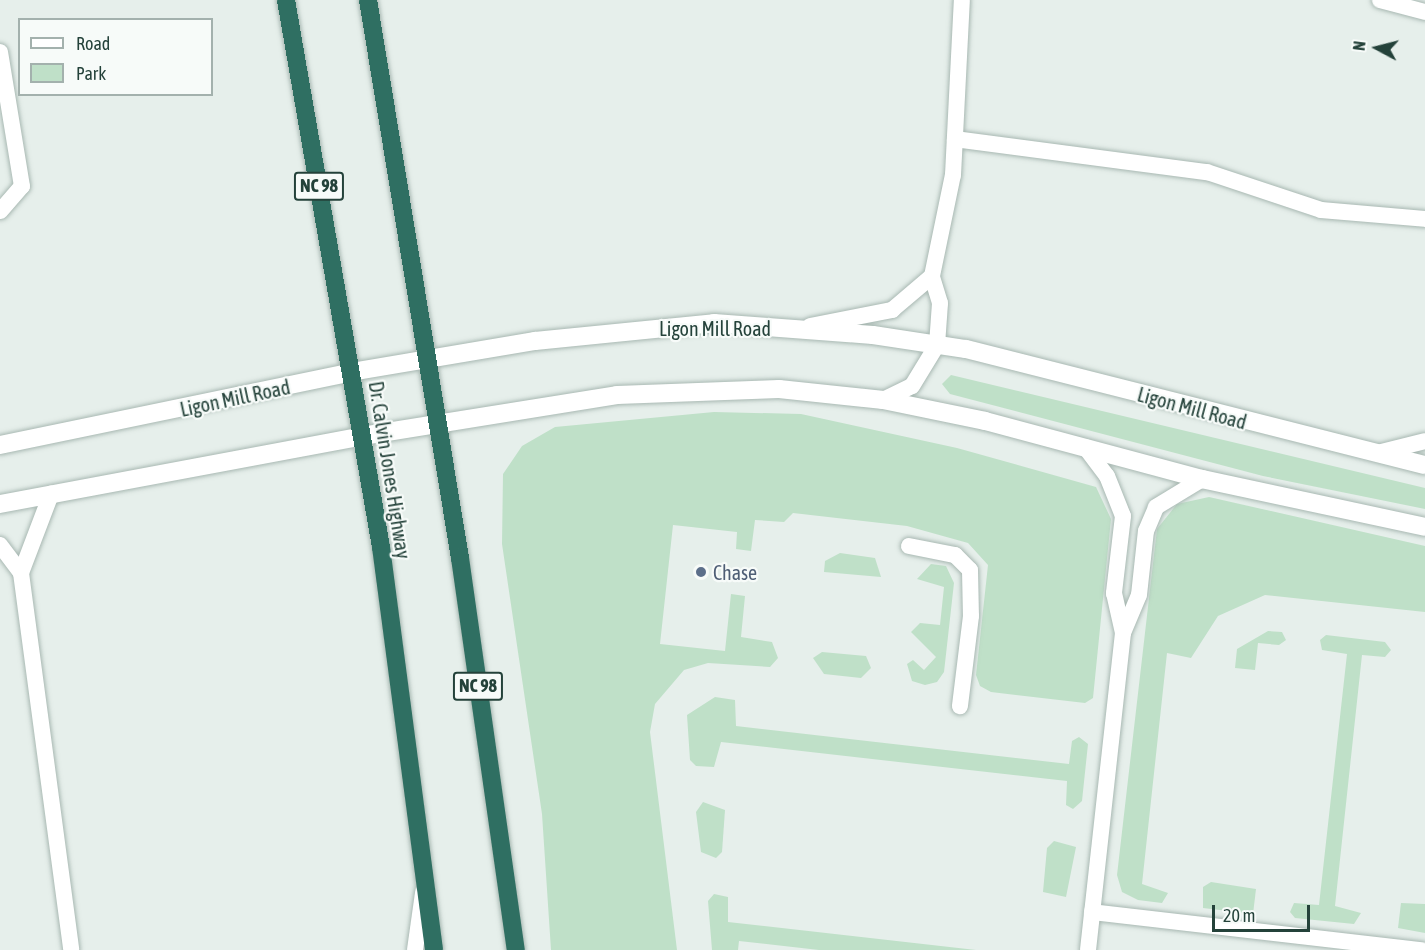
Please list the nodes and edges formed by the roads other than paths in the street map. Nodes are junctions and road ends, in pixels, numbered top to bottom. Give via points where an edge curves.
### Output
1 (286, 0) edge
2 (368, 0) edge
3 (962, 0) edge
4 (1380, 0) edge
5 (1425, 12) edge
6 (0, 52) edge
7 (955, 139) junction
8 (0, 211) edge
9 (1425, 219) edge
10 (932, 276) junction
11 (792, 328) junction
12 (937, 345) junction
13 (426, 360) junction
14 (351, 372) junction
15 (883, 399) junction
16 (436, 422) junction
17 (362, 436) junction
18 (1425, 441) edge
19 (0, 445) edge
20 (1085, 447) junction
21 (1373, 454) junction
22 (1425, 465) edge
23 (1202, 479) junction
24 (51, 494) junction
25 (0, 504) edge
26 (1425, 527) edge
27 (0, 545) edge
28 (909, 546) dead end
29 (21, 573) junction
30 (1123, 633) junction
31 (960, 706) dead end
32 (425, 880) junction
33 (1092, 912) junction
34 (71, 950) edge
35 (415, 950) edge
36 (434, 950) edge
37 (516, 950) edge
38 (1088, 950) edge
39 (1422, 950) edge

1 - 14 highway, Dr. Calvin Jones Highway / NC 98
2 - 13 highway, NC 98
3 - 7 lane
4 - 5 lane
6 - 8 lane via 22,186
7 - 9 lane via 1207,172 1321,210
7 - 10 lane
10 - 11 lane via 892,310
10 - 12 lane via 940,303
11 - 12 main road, Ligon Mill Road
11 - 13 main road, Ligon Mill Road via 714,323 645,328
12 - 15 lane via 912,386
12 - 21 main road, Ligon Mill Road
13 - 14 main road, Ligon Mill Road
13 - 16 highway, NC 98
14 - 17 highway, Dr. Calvin Jones Highway / NC 98
14 - 19 main road, Ligon Mill Road
15 - 16 main road via 779,389 699,390 617,395
15 - 20 main road
16 - 17 main road
16 - 37 highway, NC 98
17 - 24 main road
17 - 32 highway, Dr. Calvin Jones Highway / NC 98
18 - 21 lane
20 - 23 main road
20 - 30 lane via 1107,476 1123,516 1114,593
21 - 22 main road, Ligon Mill Road
23 - 26 main road
23 - 30 lane via 1174,492 1150,518 1138,596
24 - 25 main road
24 - 29 lane
27 - 29 lane
28 - 31 lane via 955,555 970,570 971,616
29 - 34 lane
30 - 33 lane
32 - 35 lane
32 - 36 highway, Dr. Calvin Jones Highway / NC 98
33 - 38 lane
33 - 39 lane

